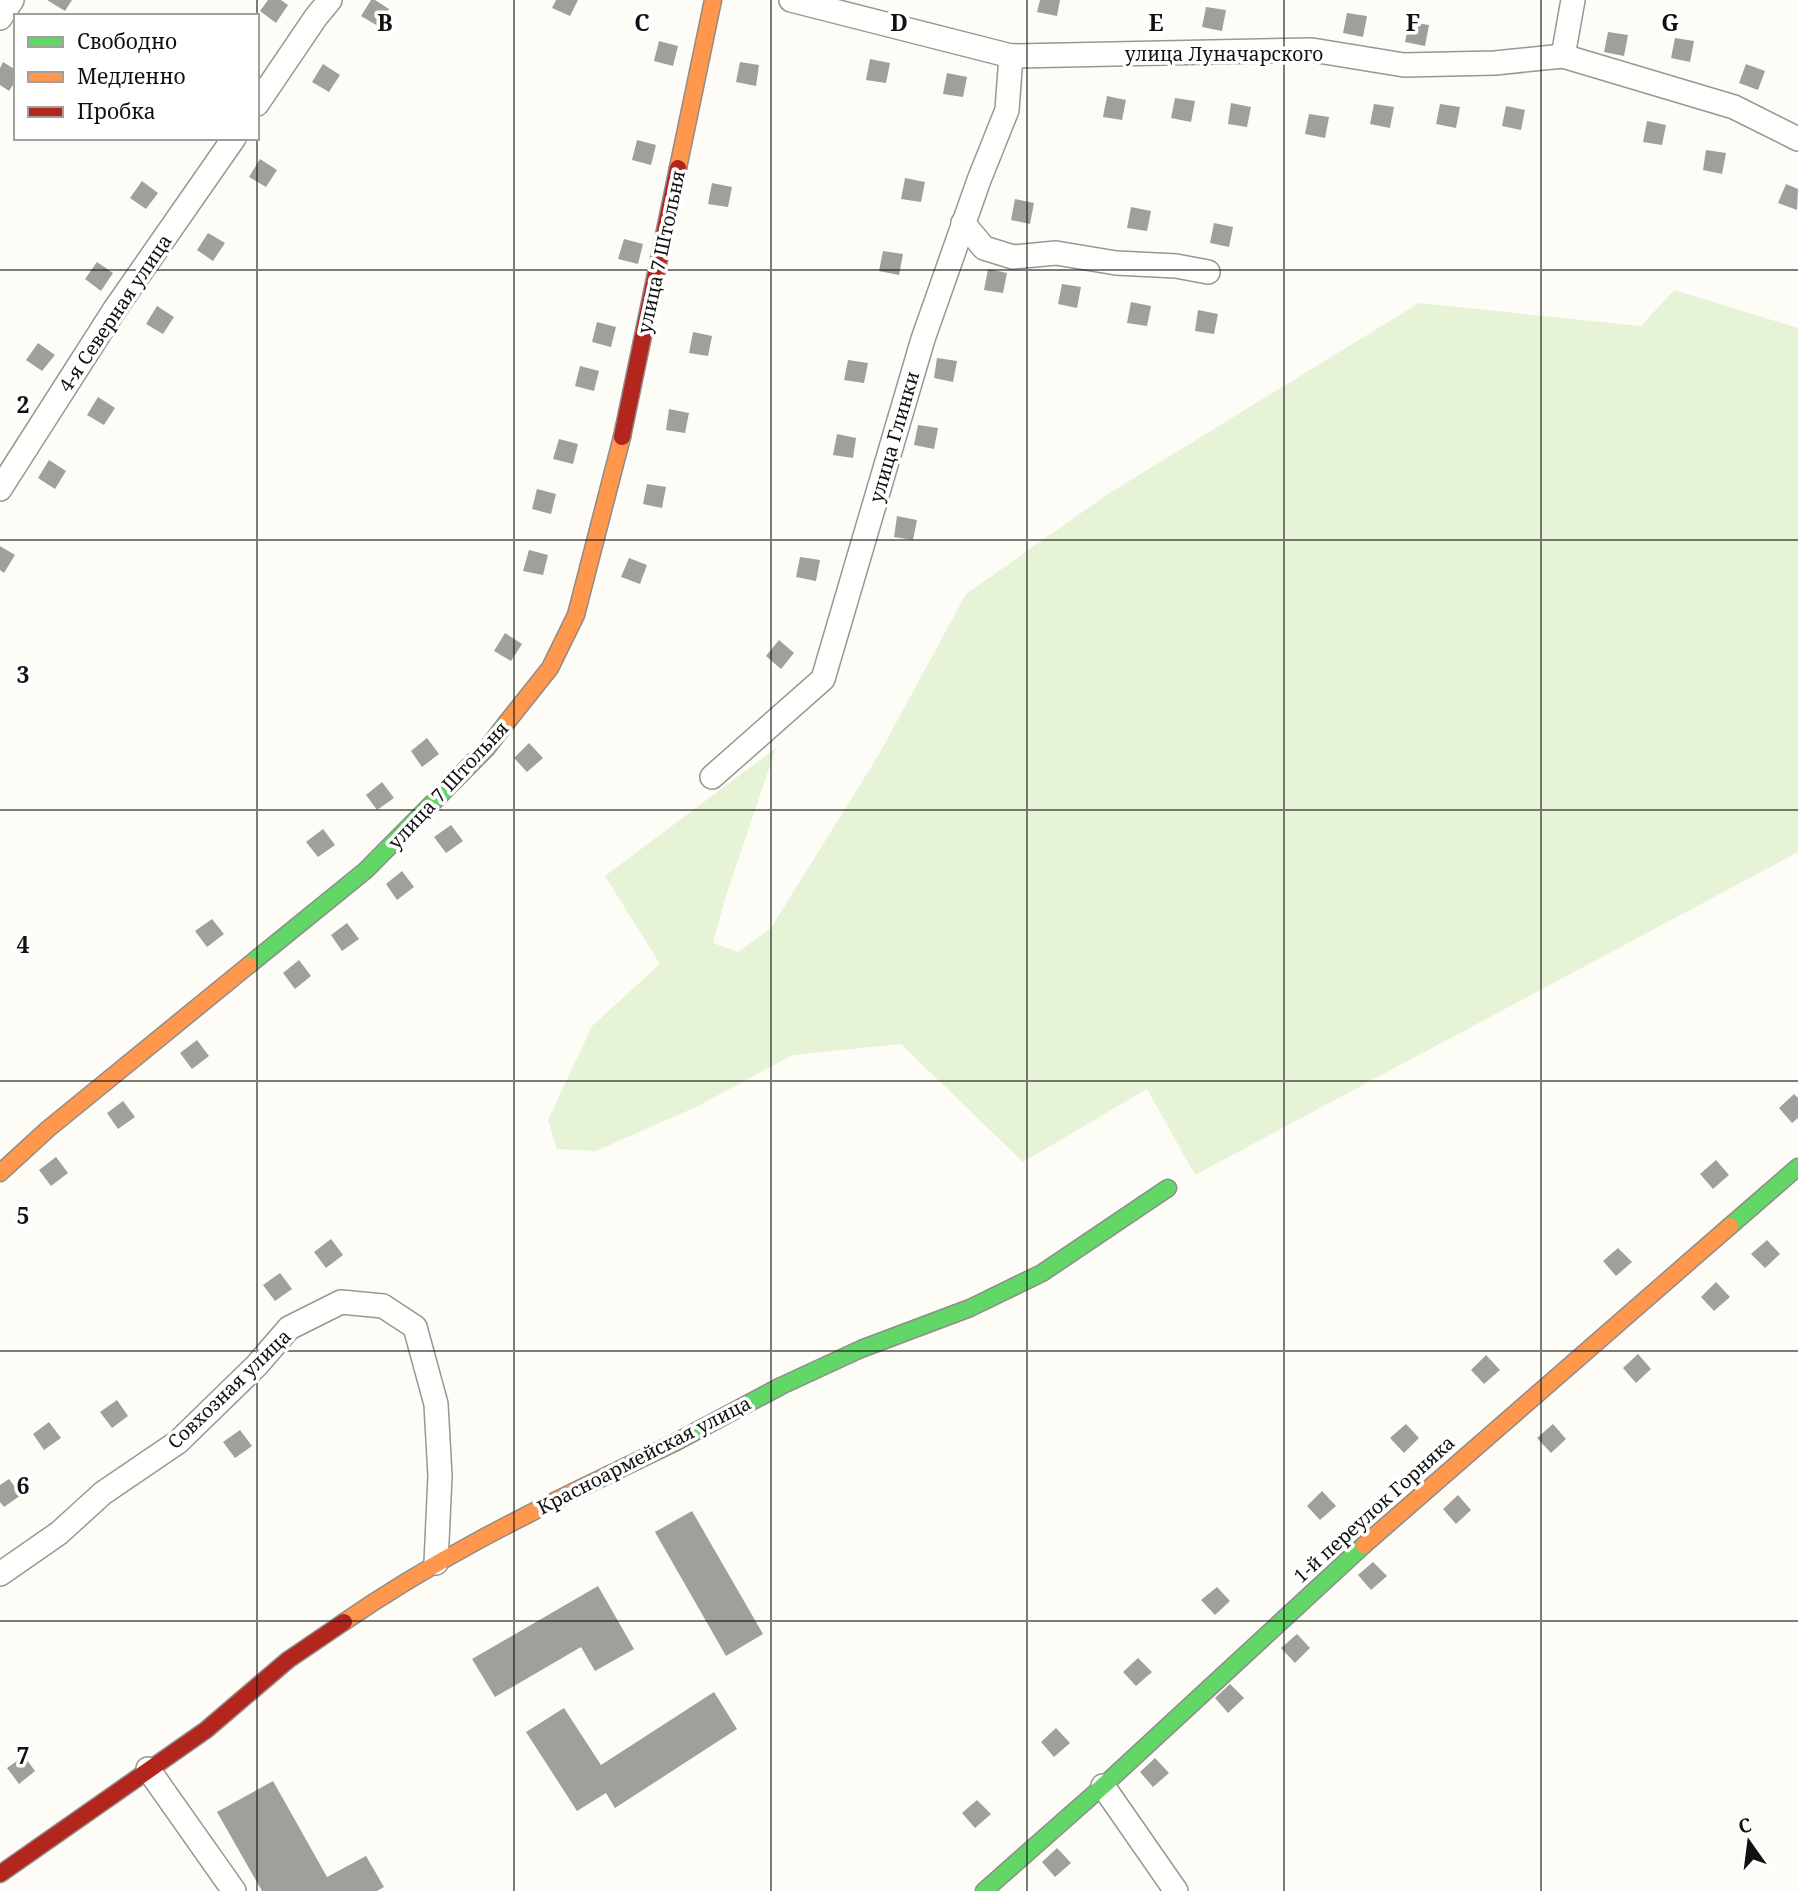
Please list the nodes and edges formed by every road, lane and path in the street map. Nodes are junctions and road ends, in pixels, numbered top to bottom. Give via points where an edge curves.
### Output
1 (12, 0) edge
2 (330, 0) edge
3 (713, 0) edge
4 (791, 0) edge
5 (1573, 0) edge
6 (0, 18) edge
7 (1011, 56) junction
8 (1563, 56) junction
9 (259, 101) edge
10 (1798, 139) edge
11 (233, 140) edge
12 (963, 223) junction
13 (1208, 272) dead end
14 (0, 489) edge
15 (712, 777) dead end
16 (1798, 1167) edge
17 (0, 1173) edge
18 (1168, 1188) dead end
19 (436, 1563) junction
20 (0, 1574) edge
21 (148, 1769) junction
22 (1103, 1786) junction
23 (0, 1874) edge
24 (234, 1891) edge
25 (984, 1891) edge
26 (1176, 1891) edge

1 - 6 street
2 - 9 street
3 - 17 street, улица 7 Штольня via 624,431 576,615 550,668 487,748 366,870
4 - 7 street
5 - 8 street
7 - 8 street, улица Луначарского via 1312,50 1404,65
7 - 12 street, улица Глинки via 1007,110
8 - 10 street, улица Луначарского via 1734,107
11 - 14 street, 4-я Северная улица via 115,309
12 - 13 street via 984,248 1013,257 1056,253
12 - 15 street, улица Глинки via 923,339 823,679
16 - 22 street, 1-й переулок Горняка via 1398,1514
18 - 19 street, Красноармейская улица via 1042,1273 970,1308 861,1349 781,1386
19 - 20 street, Совхозная улица via 440,1476 436,1404 415,1327 383,1306 341,1302 289,1328 178,1442 103,1493 59,1533
19 - 21 street, Красноармейская улица via 288,1660 206,1730
21 - 23 street, Красноармейская улица
21 - 24 street
22 - 25 street, 1-й переулок Горняка
22 - 26 street

